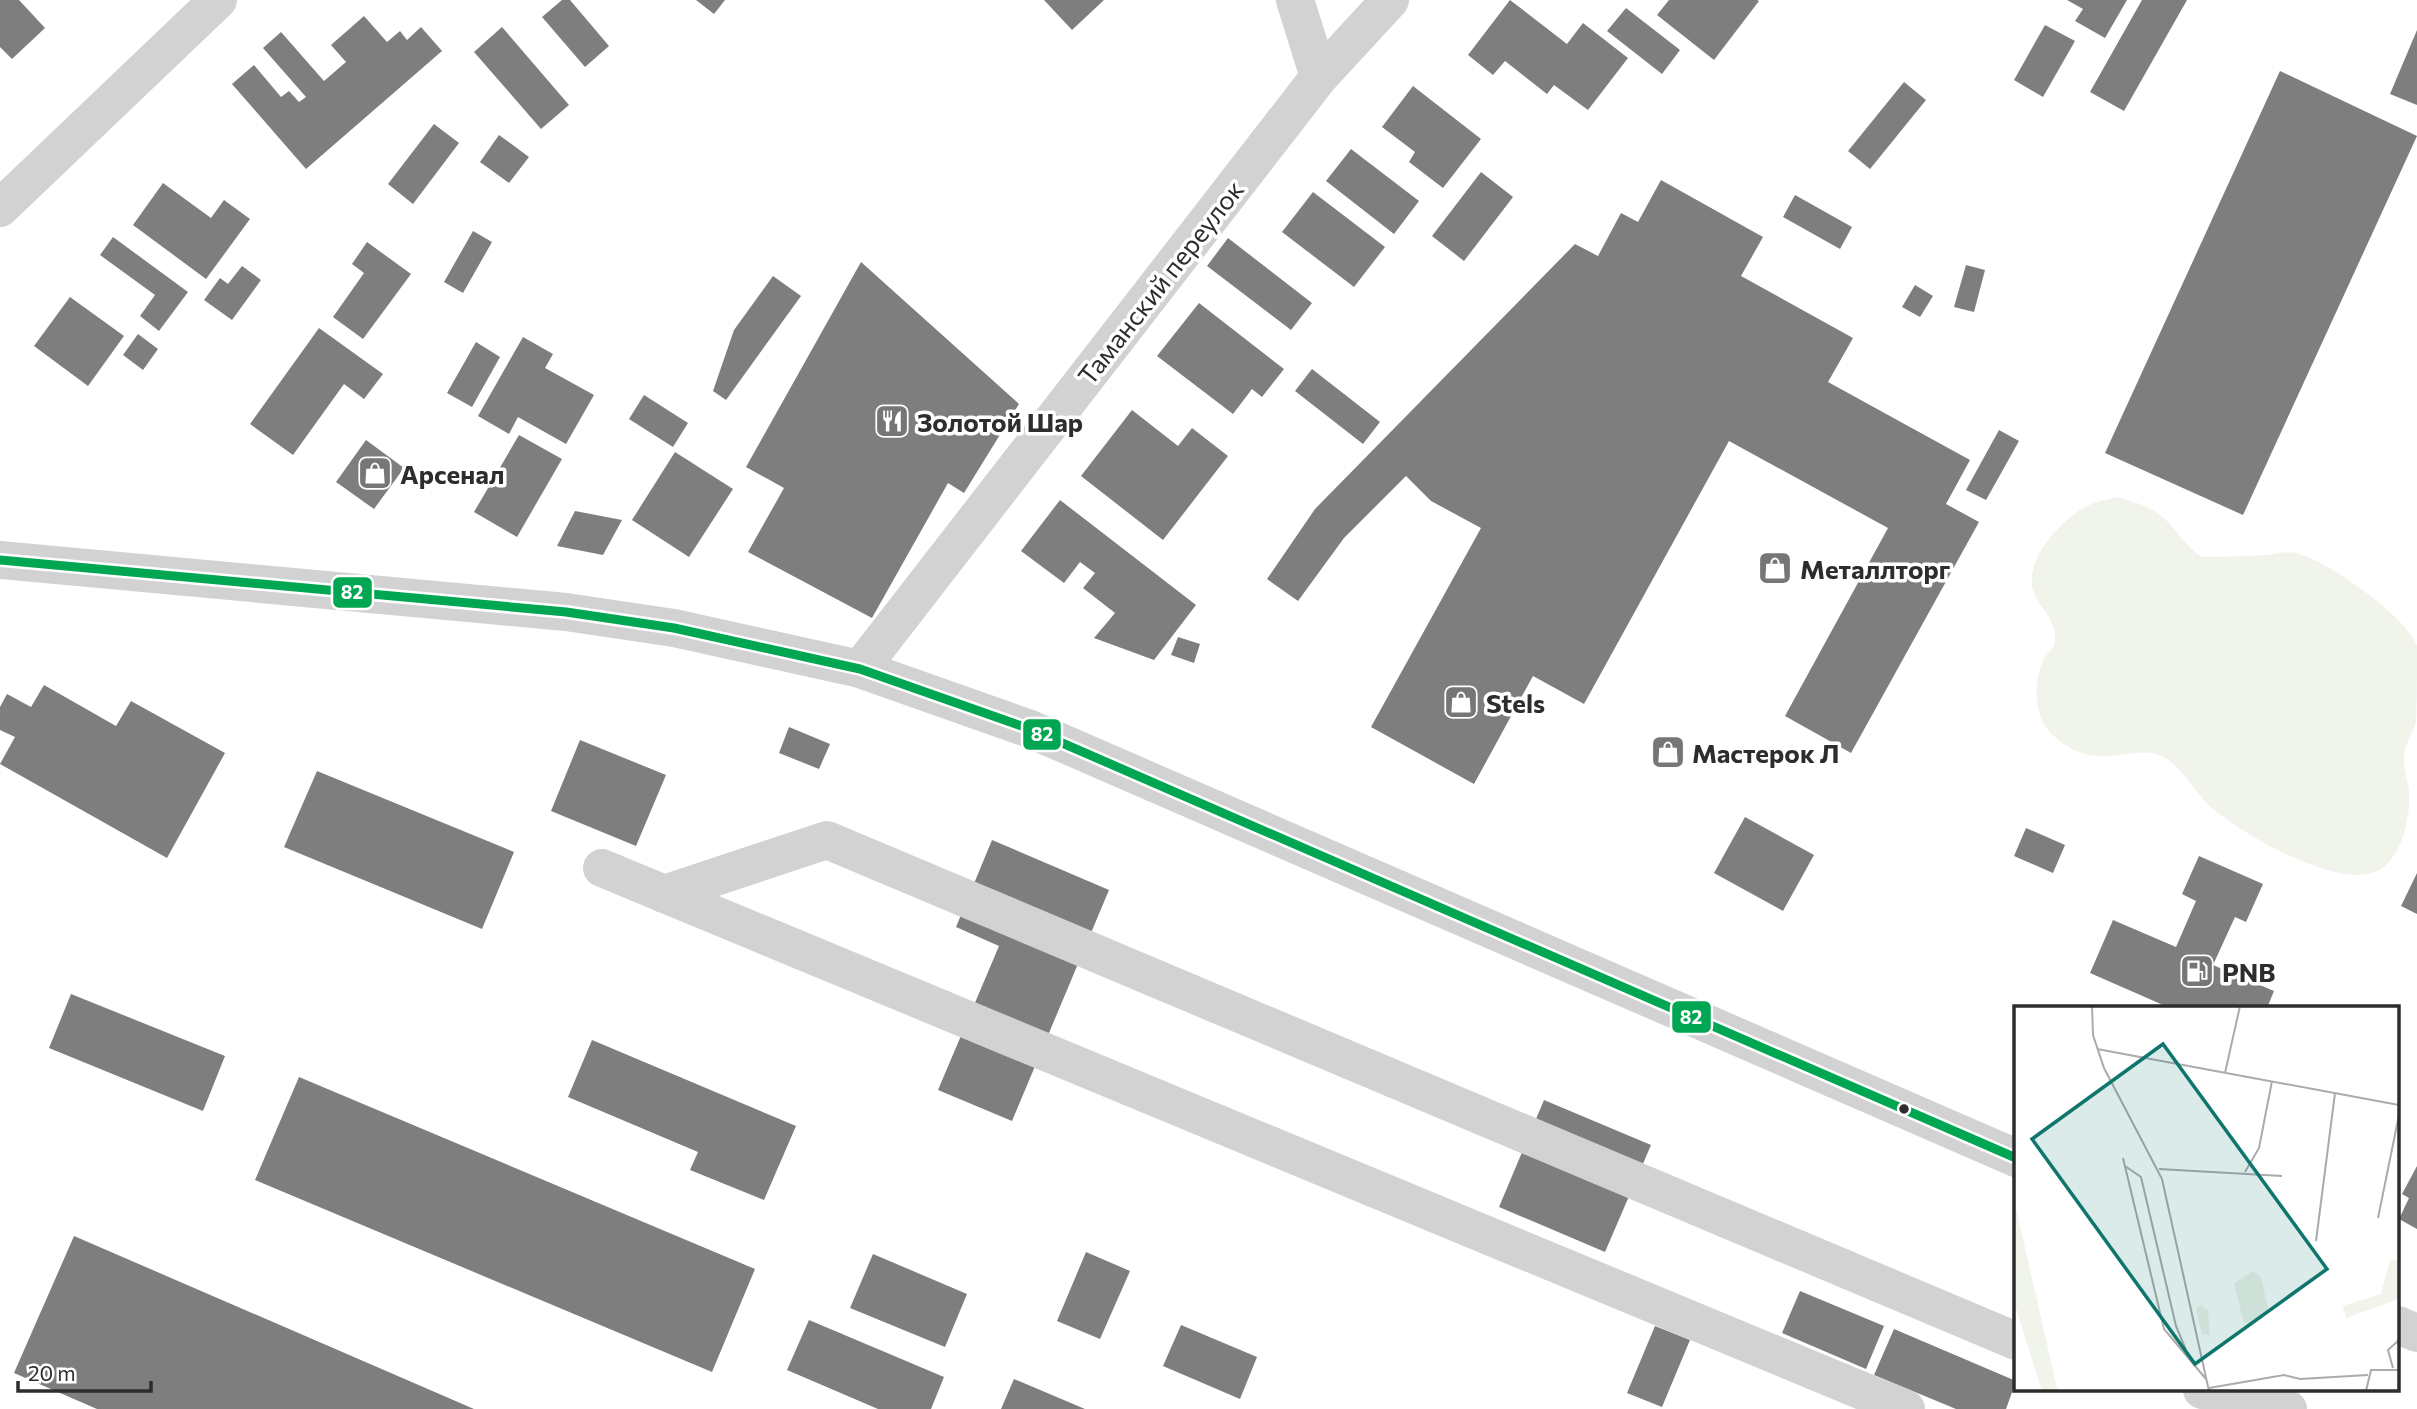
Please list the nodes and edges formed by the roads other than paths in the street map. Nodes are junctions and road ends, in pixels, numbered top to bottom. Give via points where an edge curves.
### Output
1 (218, 0) edge
2 (1295, 0) edge
3 (1390, 0) edge
4 (1319, 77) junction
5 (0, 208) edge
6 (0, 560) edge
7 (860, 669) junction
8 (602, 868) dead end
9 (664, 894) junction
10 (2014, 1157) edge
11 (2400, 1326) edge
12 (2417, 1333) edge
13 (2014, 1340) edge
14 (2211, 1392) edge
15 (1906, 1409) edge
16 (2288, 1409) edge

1 - 5 street
2 - 4 street
3 - 4 street, Таманский переулок
4 - 7 street, Таманский переулок
6 - 7 street via 566,612 742,641
7 - 10 street via 1030,729
8 - 9 street
9 - 13 street via 827,840
9 - 15 street
11 - 12 street
14 - 16 street

